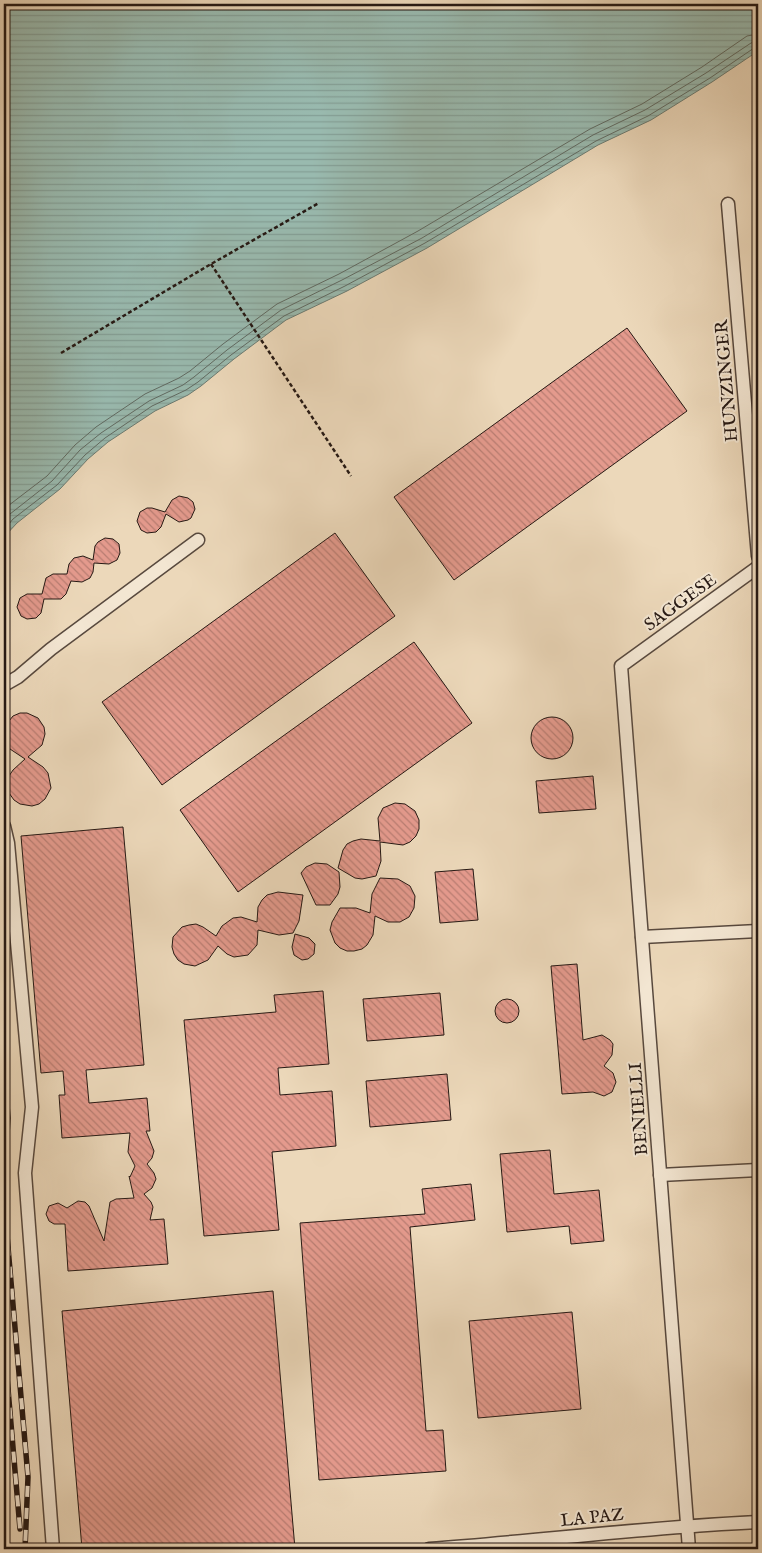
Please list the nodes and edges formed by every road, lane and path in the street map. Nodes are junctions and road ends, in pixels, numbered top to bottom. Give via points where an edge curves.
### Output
1 (319, 203) dead end
2 (728, 204) dead end
3 (211, 264) junction
4 (61, 353) dead end
5 (352, 476) dead end
6 (198, 540) dead end
7 (758, 556) edge
8 (758, 566) edge
9 (622, 666) joint
10 (4, 685) edge
11 (4, 826) edge
12 (758, 931) edge
13 (642, 937) junction
14 (758, 1170) edge
15 (660, 1175) junction
16 (758, 1522) edge
17 (687, 1525) junction
18 (499, 1547) edge
19 (53, 1549) edge
20 (429, 1549) edge
21 (689, 1549) edge

1 - 3 path
2 - 7 street, HUNZINGER
3 - 4 path
3 - 5 path
6 - 10 street
8 - 9 street, SAGGESE
9 - 13 street, BENIELLI
11 - 19 street via 32,1107 25,1173
12 - 13 street
13 - 15 street, BENIELLI
14 - 15 street
15 - 17 street, BENIELLI
16 - 17 street, LA PAZ
17 - 18 street, LA PAZ
17 - 21 street, BENIELLI
18 - 20 street, LA PAZ

